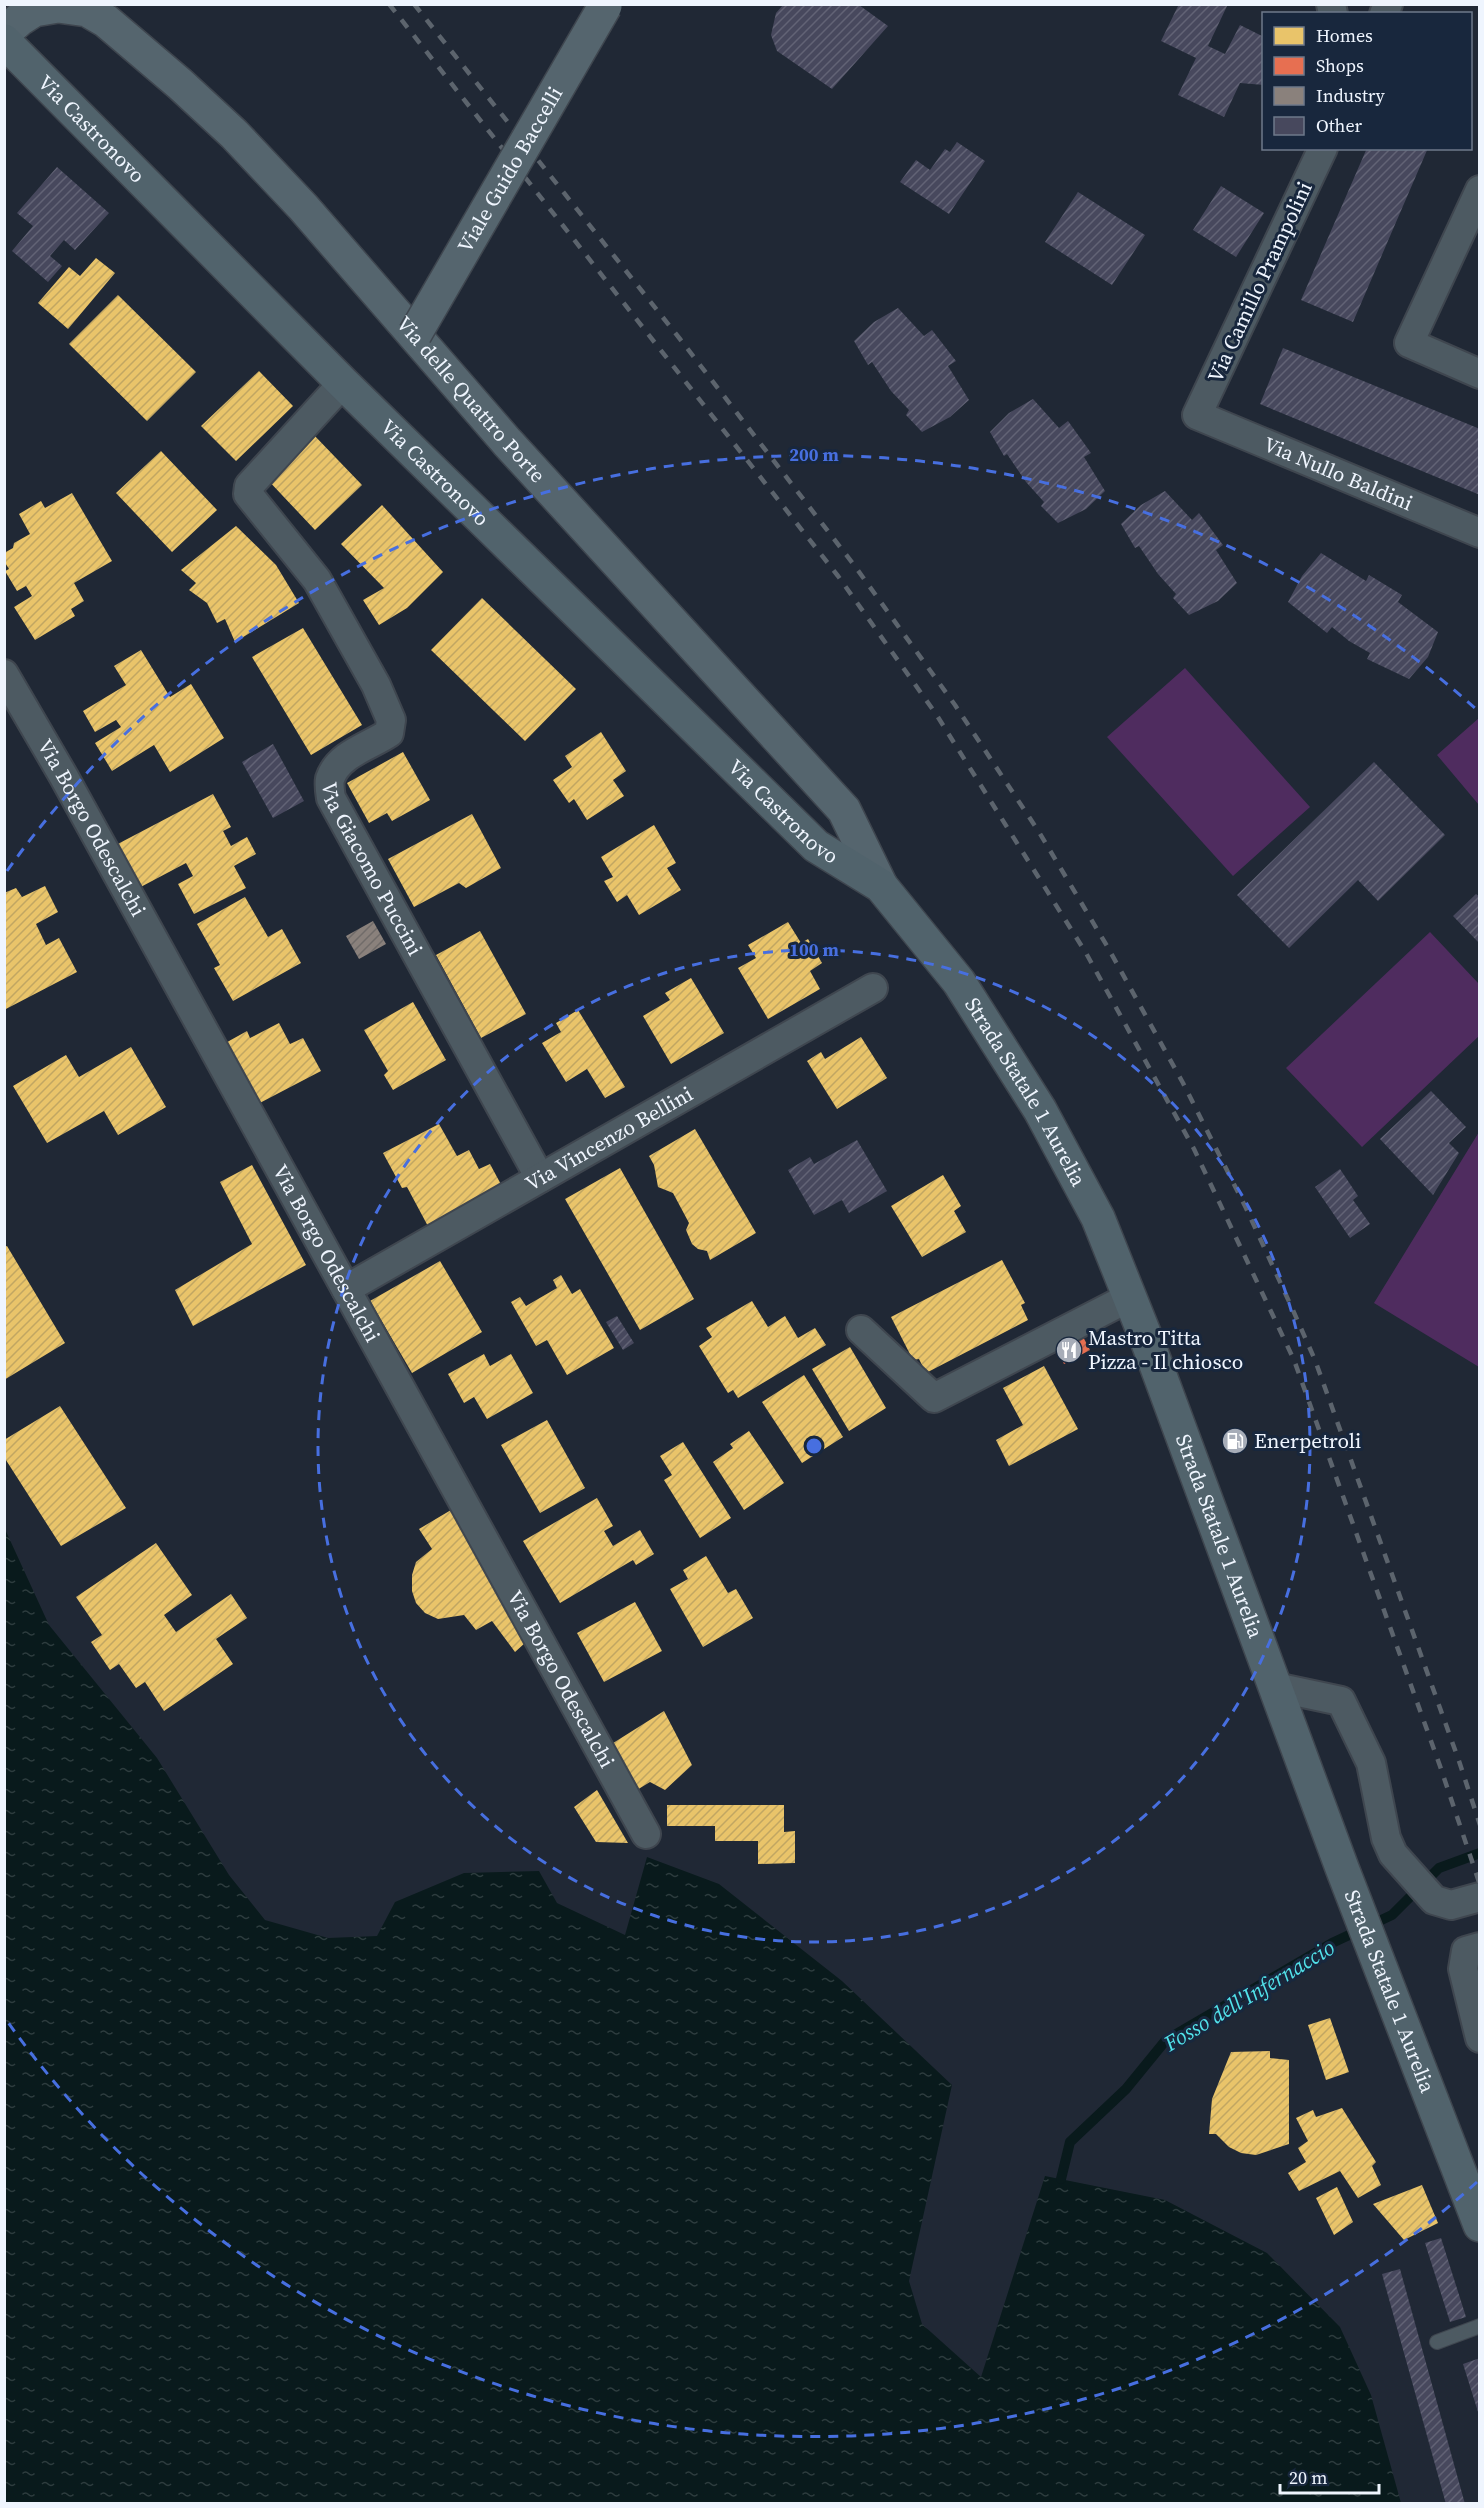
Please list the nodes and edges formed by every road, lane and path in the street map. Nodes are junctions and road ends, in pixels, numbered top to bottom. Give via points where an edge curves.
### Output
1 (605, 5) edge
2 (4, 33) edge
3 (4, 41) edge
4 (1322, 150) edge
5 (1479, 190) edge
6 (415, 334) junction
7 (1479, 374) edge
8 (343, 383) junction
9 (1197, 415) joint
10 (1479, 533) edge
11 (4, 674) edge
12 (881, 886) junction
13 (873, 988) dead end
14 (540, 1178) junction
15 (346, 1289) junction
16 (1130, 1297) junction
17 (861, 1330) dead end
18 (1275, 1687) junction
19 (646, 1834) dead end
20 (1479, 1897) edge
21 (1479, 1947) edge
22 (1479, 2038) edge
23 (1479, 2225) edge
24 (1479, 2326) edge
25 (1437, 2342) dead end

1 - 6 main road, Viale Guido Baccelli, bridge
2 - 6 main road, Via delle Quattro Porte via 26,14 47,7 87,10 106,21 253,153
3 - 8 main road, Via Castronovo
4 - 9 street, Via Camillo Prampolini
5 - 7 street via 1409,343
6 - 12 main road, Via delle Quattro Porte via 507,442 844,810
8 - 12 main road, Via Castronovo via 816,846
8 - 14 street, Via Giacomo Puccini via 249,486 248,494 317,580 376,685 391,720 389,733 337,765 330,780 331,798
9 - 10 street, Via Nullo Baldini
11 - 15 street, Via Borgo Odescalchi
12 - 16 main road, Strada Statale 1 Aurelia via 959,982 1040,1110 1098,1218
13 - 14 street, Via Vincenzo Bellini
14 - 15 street, Via Vincenzo Bellini
15 - 19 street, Via Borgo Odescalchi
16 - 17 street via 934,1398
16 - 18 main road, Strada Statale 1 Aurelia
18 - 20 street via 1341,1701 1371,1763 1386,1838 1393,1854 1434,1900 1451,1905
18 - 23 main road, Strada Statale 1 Aurelia
21 - 22 street via 1466,1951 1463,1969
24 - 25 lane

